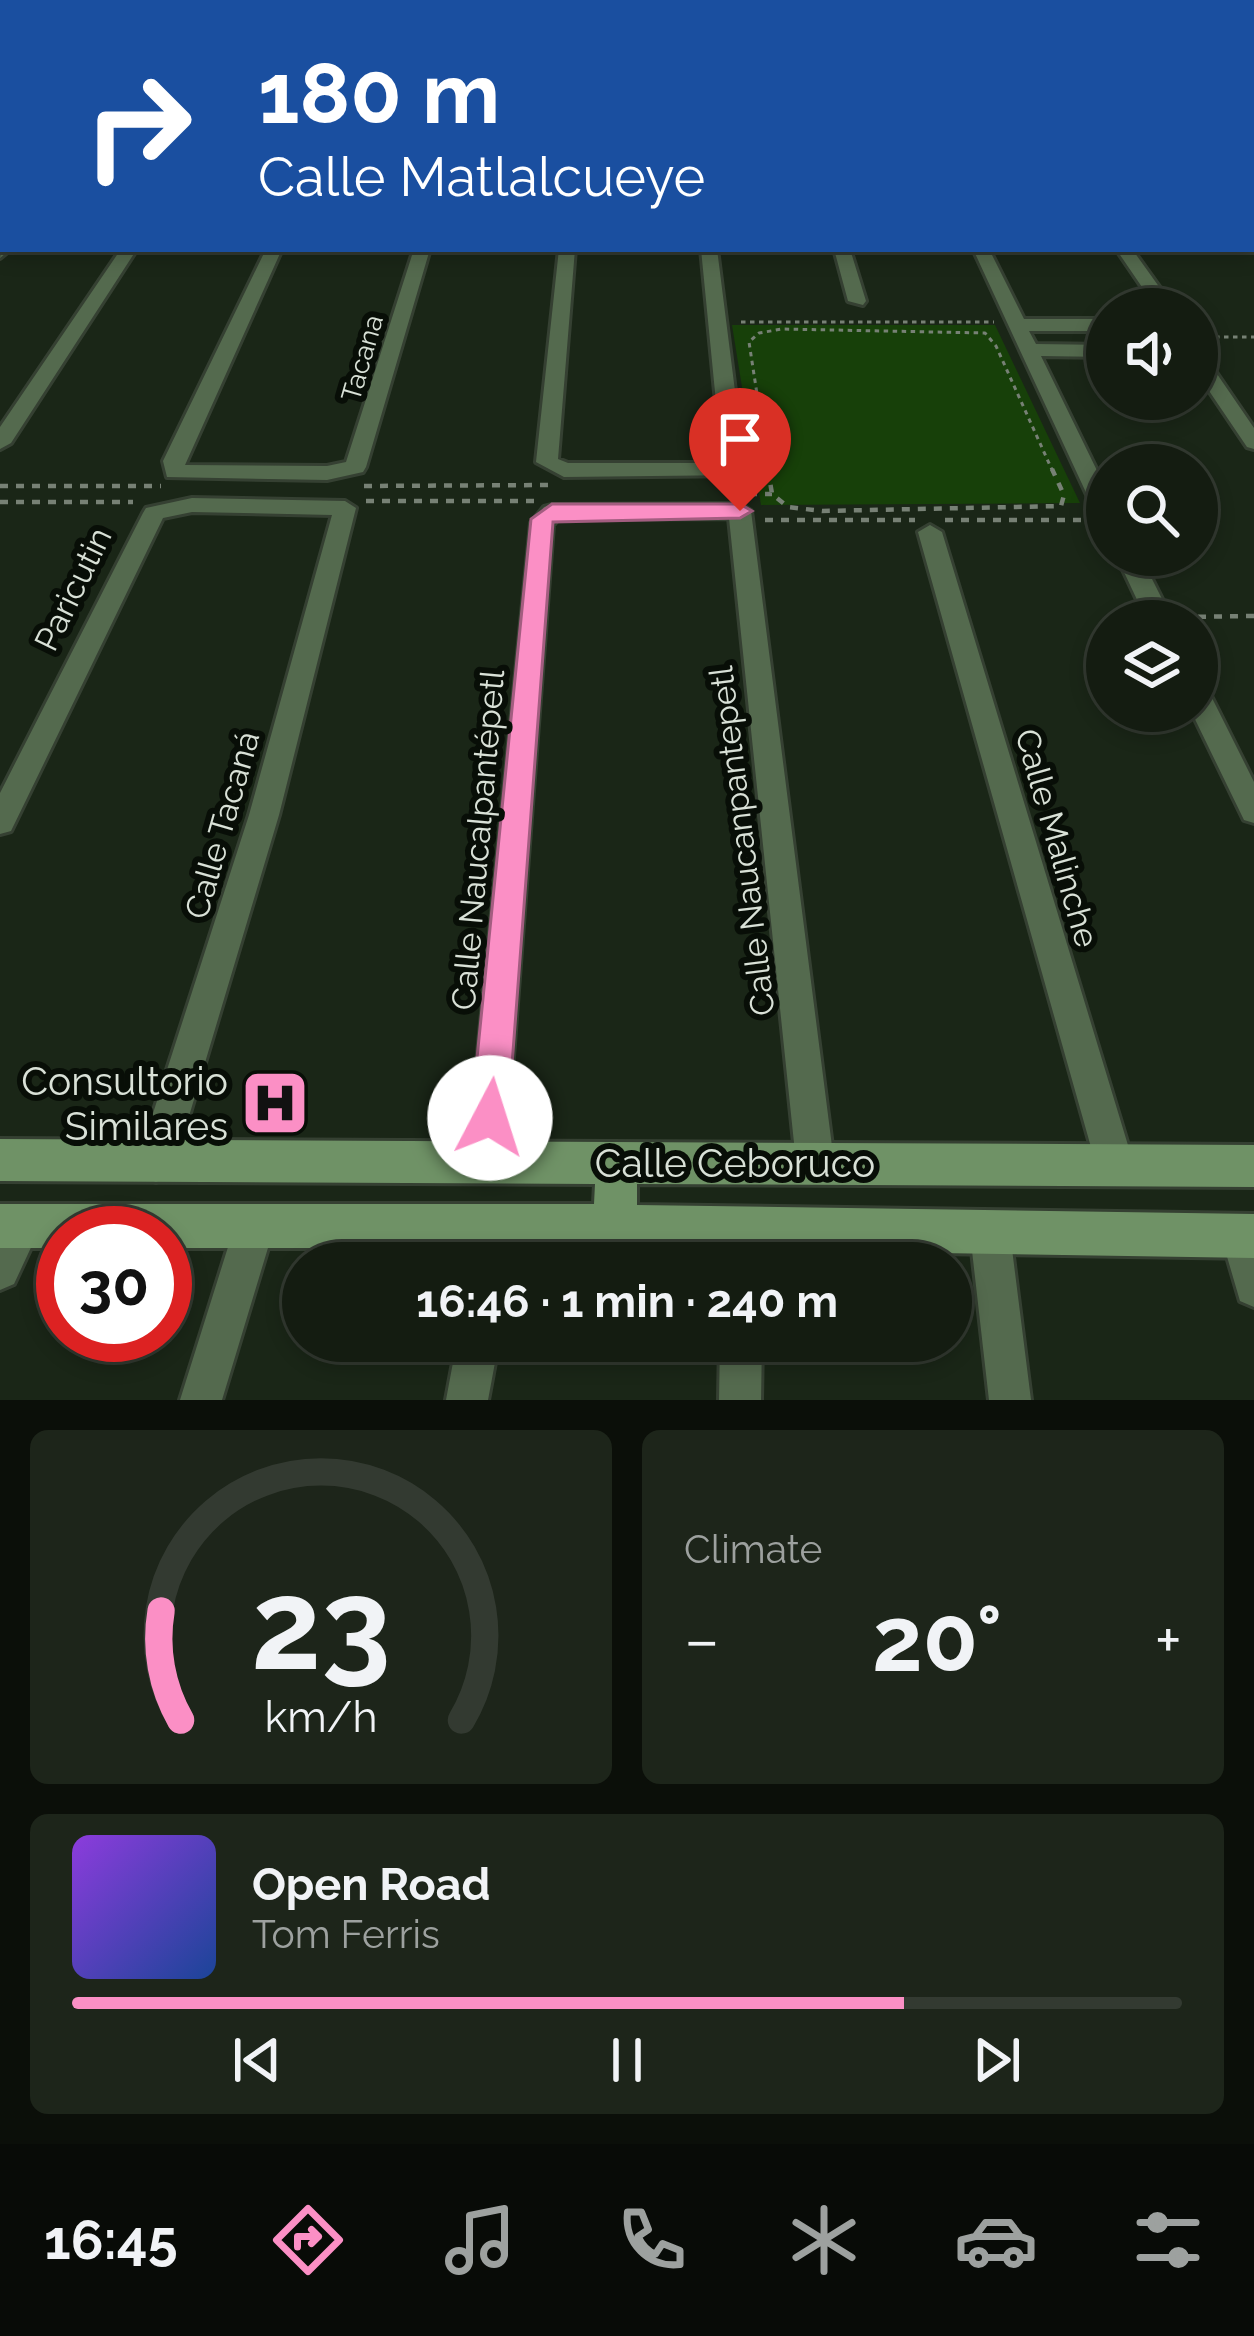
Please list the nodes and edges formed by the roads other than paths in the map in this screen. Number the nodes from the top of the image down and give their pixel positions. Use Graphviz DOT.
graph roads {
  1 [pos="128,252"];
  2 [pos="273,252"];
  3 [pos="421,252"];
  4 [pos="567,252"];
  5 [pos="709,252"];
  6 [pos="843,252"];
  7 [pos="982,252"];
  8 [pos="1126,252"];
  9 [pos="1151,288"];
  10 [pos="857,301"];
  11 [pos="1014,323"];
  12 [pos="1086,325"];
  13 [pos="1026,350"];
  14 [pos="1086,351"];
  15 [pos="1218,390"];
  16 [pos="1254,442"];
  17 [pos="0,443"];
  18 [pos="1086,471"];
  19 [pos="350,491"];
  20 [pos="739,502"];
  21 [pos="930,532"];
  22 [pos="1215,732"];
  23 [pos="1254,811"];
  24 [pos="0,823"];
  25 [pos="0,1160"];
  26 [pos="815,1162"];
  27 [pos="156,1163"];
  28 [pos="486,1163"];
  29 [pos="616,1164"];
  30 [pos="1114,1165"];
  31 [pos="1254,1166"];
  32 [pos="10,1226"];
  33 [pos="615,1226"];
  34 [pos="254,1228"];
  35 [pos="990,1233"];
  36 [pos="1247,1236"];
  37 [pos="453,1242"];
  38 [pos="515,1242"];
  39 [pos="717,1242"];
  40 [pos="819,1242"];
  41 [pos="0,1270"];
  42 [pos="1254,1287"];
  43 [pos="474,1362"];
  44 [pos="741,1362"];
  45 [pos="201,1400"];
  46 [pos="467,1400"];
  47 [pos="740,1400"];
  48 [pos="1010,1400"];
  1 -- 17 [label="street"];
  2 -- 19 [label="street"];
  3 -- 19 [label="street, Tacana"];
  4 -- 5 [label="street"];
  6 -- 10 [label="street"];
  7 -- 11 [label="street"];
  8 -- 9 [label="street"];
  11 -- 12 [label="street"];
  11 -- 13 [label="street"];
  13 -- 14 [label="street"];
  13 -- 18 [label="street"];
  15 -- 16 [label="street"];
  19 -- 24 [label="street, Paricutin"];
  19 -- 27 [label="street, Calle Tacaná"];
  20 -- 26 [label="street, Calle Naucanpantepetl"];
  20 -- 28 [label="street, Calle Naucalpantépetl"];
  21 -- 30 [label="street, Calle Malinche"];
  22 -- 23 [label="street"];
  25 -- 27 [label="main road, Calle Ceboruco"];
  26 -- 29 [label="main road, Calle Ceboruco"];
  26 -- 30 [label="main road, Calle Ceboruco"];
  27 -- 28 [label="main road, Calle Ceboruco"];
  28 -- 29 [label="main road, Calle Ceboruco"];
  29 -- 33 [label="main road"];
  30 -- 31 [label="main road, Calle Ceboruco"];
  32 -- 34 [label="main road, Calle Ceboruco"];
  32 -- 41 [label="street"];
  33 -- 38 [label="main road, Calle Ceboruco"];
  33 -- 39 [label="main road, Calle Ceboruco"];
  34 -- 37 [label="main road, Calle Ceboruco"];
  34 -- 45 [label="street"];
  35 -- 36 [label="main road, Calle Ceboruco"];
  35 -- 40 [label="main road, Calle Ceboruco"];
  35 -- 48 [label="street"];
  36 -- 42 [label="street"];
  43 -- 46 [label="street"];
  44 -- 47 [label="street"];
}
